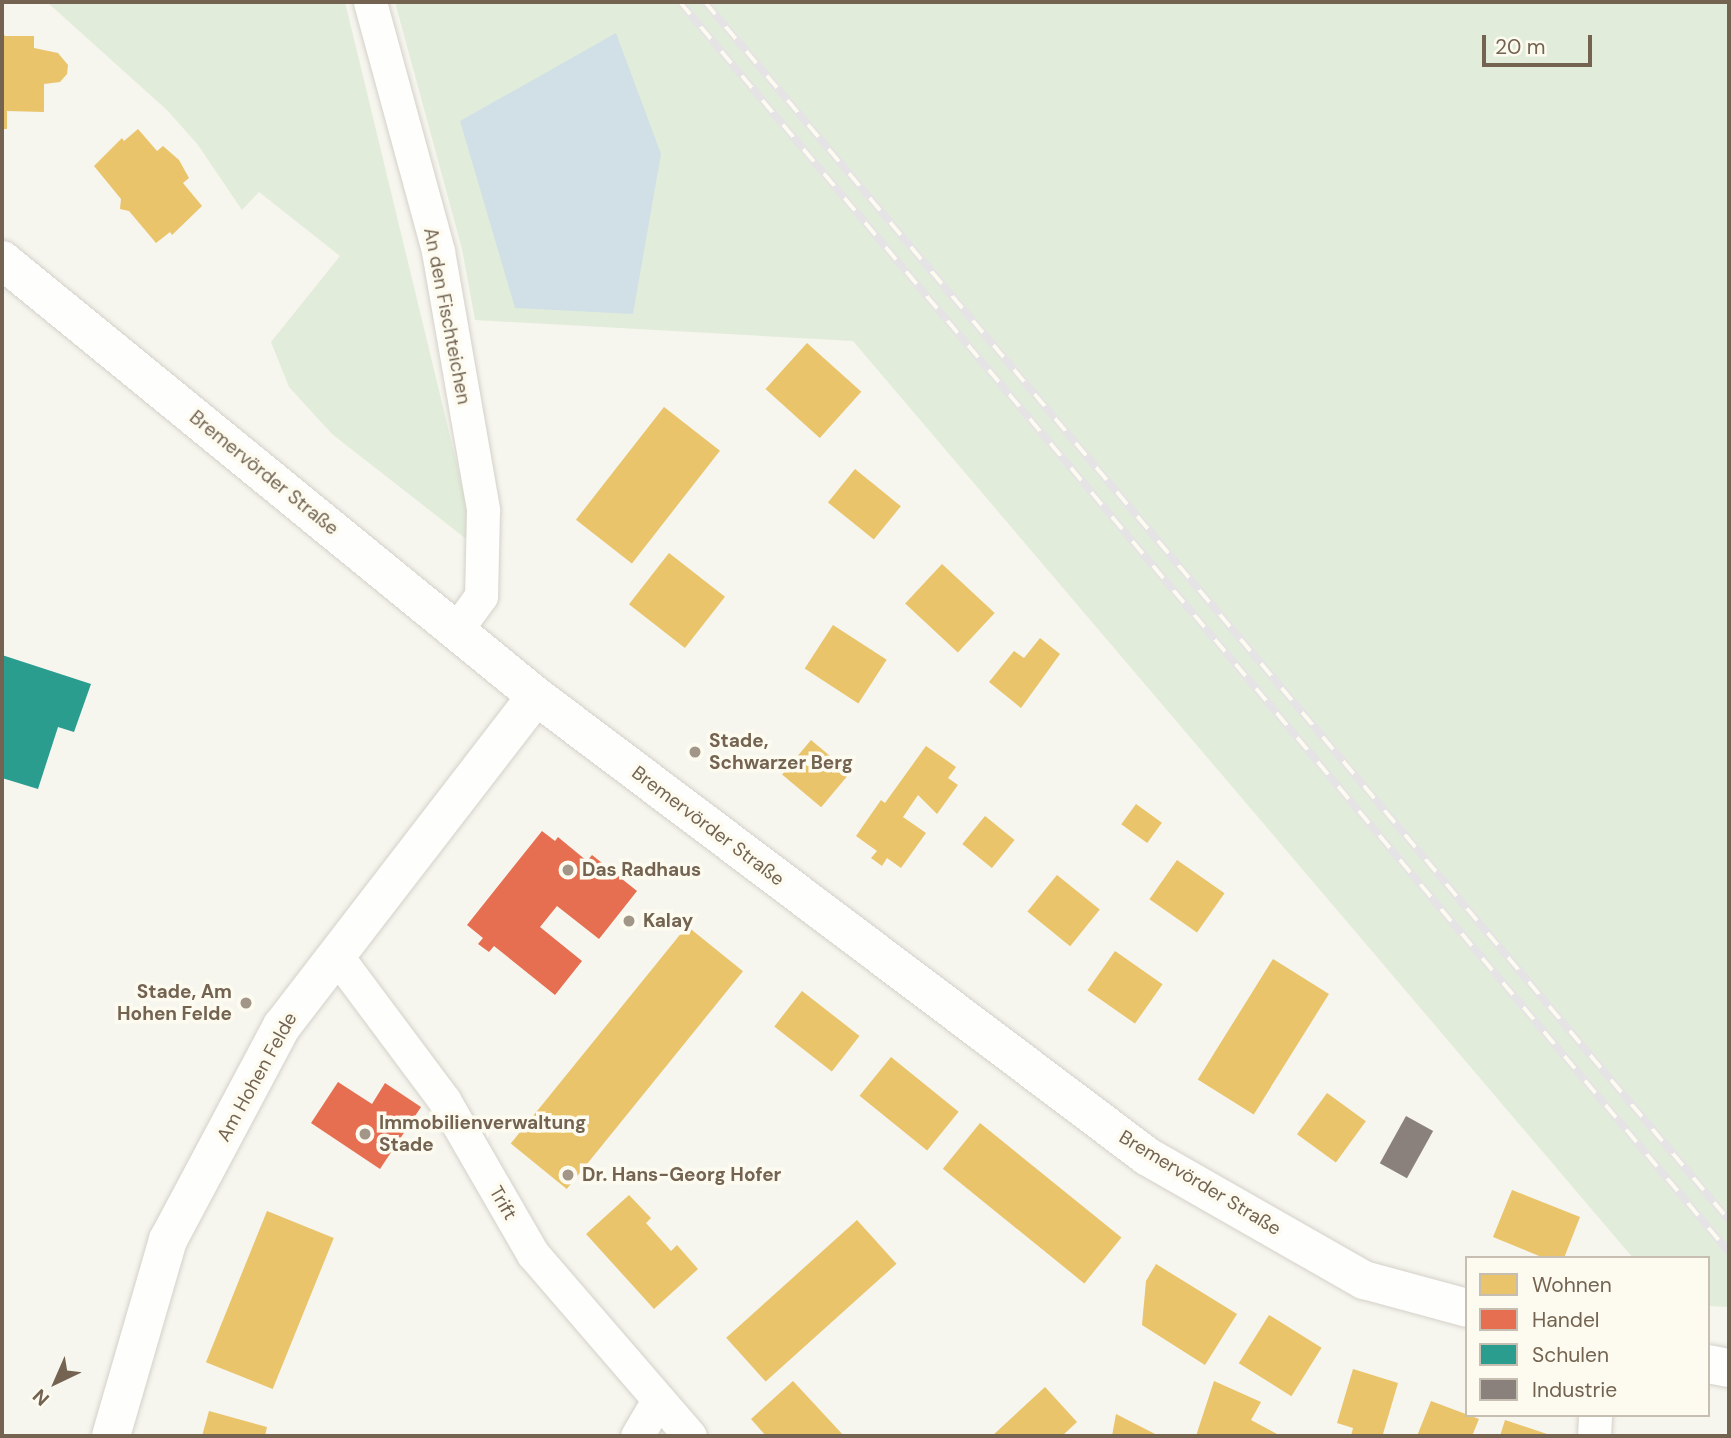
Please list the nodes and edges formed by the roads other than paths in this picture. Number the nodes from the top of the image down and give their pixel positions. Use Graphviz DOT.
graph roads {
  1 [pos="370,2"];
  2 [pos="2,260"];
  3 [pos="457,629"];
  4 [pos="536,696"];
  5 [pos="336,954"];
  6 [pos="1465,1306"];
  7 [pos="1710,1364"];
  8 [pos="1729,1368"];
  9 [pos="658,1400"];
  10 [pos="1595,1417"];
  11 [pos="111,1436"];
  12 [pos="637,1436"];
  13 [pos="690,1436"];
  14 [pos="1594,1436"];
  1 -- 3 [label="street, An den Fischteichen"];
  2 -- 3 [label="main road, Bremervörder Straße"];
  3 -- 4 [label="main road, Bremervörder Straße"];
  4 -- 5 [label="main road, Am Hohen Felde"];
  4 -- 6 [label="main road, Bremervörder Straße"];
  5 -- 9 [label="street, Trift"];
  5 -- 11 [label="main road, Am Hohen Felde"];
  7 -- 8 [label="main road"];
  9 -- 12 [label="street"];
  9 -- 13 [label="street, Trift"];
  10 -- 14 [label="street"];
}
